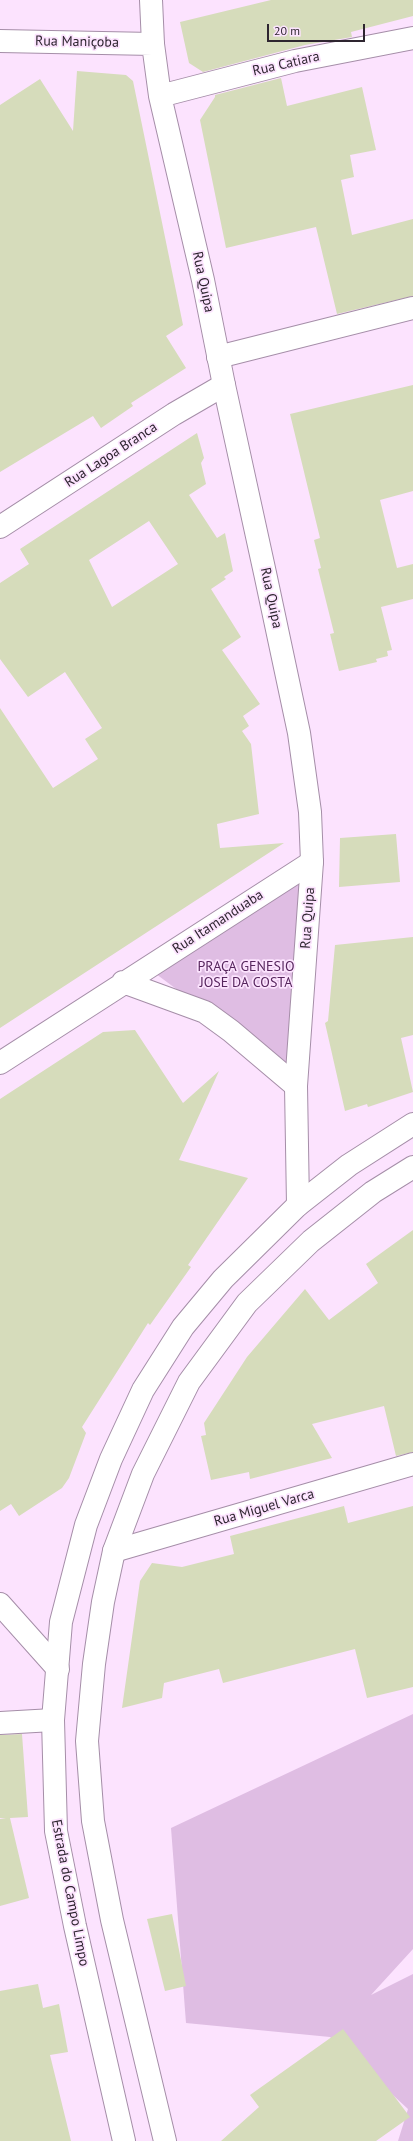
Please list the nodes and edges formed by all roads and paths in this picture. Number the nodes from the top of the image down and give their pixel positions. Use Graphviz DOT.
graph roads {
  1 [pos="151,0"];
  2 [pos="413,38"];
  3 [pos="0,41"];
  4 [pos="154,44"];
  5 [pos="160,96"];
  6 [pos="413,308"];
  7 [pos="218,356"];
  8 [pos="224,386"];
  9 [pos="0,527"];
  10 [pos="312,862"];
  11 [pos="123,982"];
  12 [pos="0,1063"];
  13 [pos="296,1086"];
  14 [pos="413,1124"];
  15 [pos="413,1167"];
  16 [pos="298,1205"];
  17 [pos="413,1464"];
  18 [pos="114,1551"];
  19 [pos="0,1604"];
  20 [pos="58,1669"];
  21 [pos="53,1720"];
  22 [pos="0,1723"];
  23 [pos="124,2141"];
  24 [pos="165,2141"];
  1 -- 4 [label="street, Rua Quipa"];
  2 -- 5 [label="street, Rua Catiara"];
  3 -- 4 [label="street, Rua Maniçoba"];
  4 -- 5 [label="street, Rua Quipa"];
  5 -- 7 [label="street, Rua Quipa"];
  6 -- 7 [label="street"];
  7 -- 8 [label="street, Rua Quipa"];
  8 -- 9 [label="street, Rua Lagoa Branca"];
  8 -- 10 [label="street, Rua Quipa"];
  10 -- 11 [label="street, Rua Itamanduaba"];
  10 -- 13 [label="street, Rua Quipa"];
  11 -- 12 [label="street, Rua Itamanduaba"];
  11 -- 13 [label="street"];
  13 -- 16 [label="street, Rua Quipa"];
  14 -- 16 [label="street, Estrada do Campo Limpo"];
  15 -- 18 [label="street"];
  16 -- 20 [label="street, Estrada do Campo Limpo"];
  17 -- 18 [label="street, Rua Miguel Varca"];
  18 -- 24 [label="street"];
  19 -- 20 [label="street"];
  20 -- 21 [label="street, Estrada do Campo Limpo"];
  21 -- 22 [label="street"];
  21 -- 23 [label="street, Estrada do Campo Limpo"];
}
